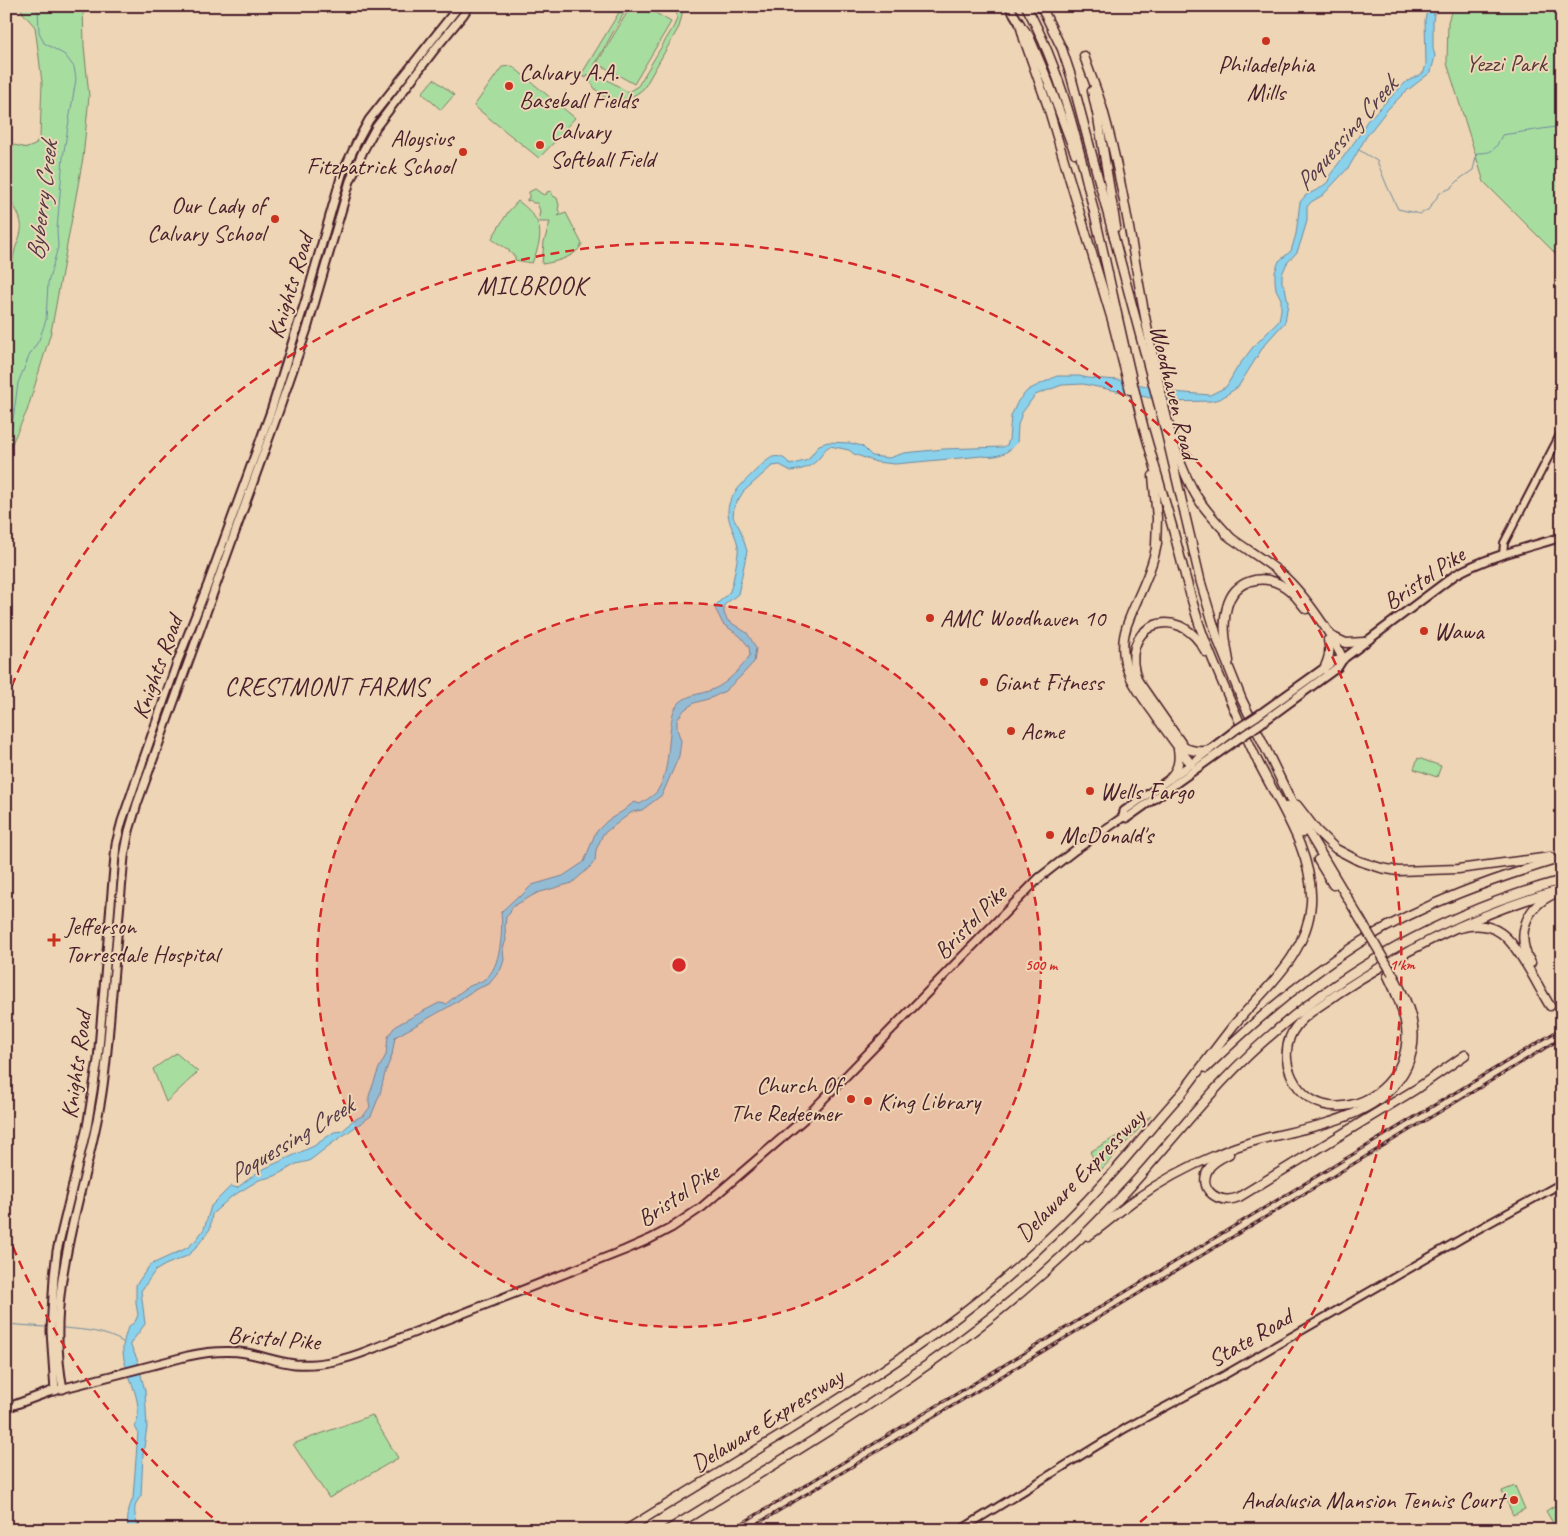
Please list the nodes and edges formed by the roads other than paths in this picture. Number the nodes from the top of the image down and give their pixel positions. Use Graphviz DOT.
graph roads {
  1 [pos="459,6"];
  2 [pos="469,6"];
  3 [pos="1009,6"];
  4 [pos="1026,6"];
  5 [pos="1041,6"];
  6 [pos="1020,24"];
  7 [pos="1090,194"];
  8 [pos="1126,281"];
  9 [pos="1130,380"];
  10 [pos="1156,385"];
  11 [pos="1134,397"];
  12 [pos="1160,401"];
  13 [pos="1164,425"];
  14 [pos="1145,430"];
  15 [pos="1562,431"];
  16 [pos="1562,537"];
  17 [pos="1231,538"];
  18 [pos="1156,546"];
  19 [pos="1503,555"];
  20 [pos="1329,638"];
  21 [pos="1364,642"];
  22 [pos="1343,659"];
  23 [pos="1324,669"];
  24 [pos="1233,680"];
  25 [pos="1224,684"];
  26 [pos="1180,747"];
  27 [pos="1209,750"];
  28 [pos="1255,756"];
  29 [pos="1194,765"];
  30 [pos="1170,778"];
  31 [pos="1282,782"];
  32 [pos="1123,816"];
  33 [pos="1562,856"];
  34 [pos="1562,880"];
  35 [pos="1562,890"];
  36 [pos="1358,921"];
  37 [pos="1437,936"];
  38 [pos="1390,974"];
  39 [pos="1465,1055"];
  40 [pos="1179,1097"];
  41 [pos="1250,1142"];
  42 [pos="1562,1183"];
  43 [pos="1077,1243"];
  44 [pos="59,1390"];
  45 [pos="6,1408"];
  46 [pos="626,1530"];
  47 [pos="668,1530"];
  48 [pos="960,1530"];
  1 -- 44 [label="main road, Knights Road"];
  2 -- 44 [label="main road, Knights Road"];
  3 -- 6 [label="main road"];
  4 -- 7 [label="highway, Woodhaven Road"];
  5 -- 8 [label="highway, Woodhaven Road"];
  6 -- 7 [label="highway"];
  6 -- 9 [label="highway"];
  7 -- 9 [label="highway, Woodhaven Road"];
  8 -- 10 [label="highway, Woodhaven Road"];
  8 -- 10 [label="highway"];
  9 -- 11 [label="highway, Woodhaven Road"];
  10 -- 12 [label="highway, Woodhaven Road"];
  11 -- 14 [label="highway, Woodhaven Road"];
  11 -- 18 [label="highway"];
  12 -- 13 [label="highway, Woodhaven Road"];
  12 -- 17 [label="highway"];
  13 -- 17 [label="highway"];
  13 -- 24 [label="highway, Woodhaven Road"];
  14 -- 18 [label="highway"];
  14 -- 25 [label="highway, Woodhaven Road"];
  15 -- 19 [label="main road"];
  16 -- 19 [label="main road, Bristol Pike"];
  17 -- 20 [label="highway"];
  18 -- 26 [label="highway"];
  19 -- 21 [label="main road, Bristol Pike"];
  20 -- 21 [label="highway"];
  20 -- 22 [label="highway"];
  20 -- 23 [label="highway"];
  20 -- 24 [label="highway"];
  21 -- 22 [label="main road, Bristol Pike"];
  22 -- 23 [label="main road, Bristol Pike"];
  22 -- 29 [label="main road, Bristol Pike, bridge"];
  23 -- 27 [label="main road, Bristol Pike, bridge"];
  24 -- 31 [label="highway, Woodhaven Road"];
  25 -- 26 [label="highway"];
  25 -- 28 [label="highway, Woodhaven Road"];
  26 -- 27 [label="highway"];
  26 -- 29 [label="highway"];
  26 -- 30 [label="highway"];
  27 -- 29 [label="main road, Bristol Pike"];
  28 -- 36 [label="highway"];
  28 -- 40 [label="highway"];
  29 -- 30 [label="main road, Bristol Pike"];
  29 -- 32 [label="main road, Bristol Pike"];
  30 -- 32 [label="main road, Bristol Pike"];
  31 -- 33 [label="highway"];
  31 -- 36 [label="highway"];
  32 -- 44 [label="main road, Bristol Pike"];
  33 -- 40 [label="highway, Delaware Expressway"];
  34 -- 43 [label="highway, Delaware Expressway"];
  35 -- 37 [label="highway"];
  35 -- 37 [label="highway"];
  36 -- 38 [label="highway"];
  37 -- 38 [label="highway"];
  38 -- 41 [label="highway"];
  39 -- 41 [label="highway"];
  40 -- 46 [label="highway, Delaware Expressway"];
  41 -- 43 [label="highway"];
  42 -- 48 [label="main road, State Road"];
  43 -- 47 [label="highway, Delaware Expressway"];
  44 -- 45 [label="main road, Bristol Pike"];
}
